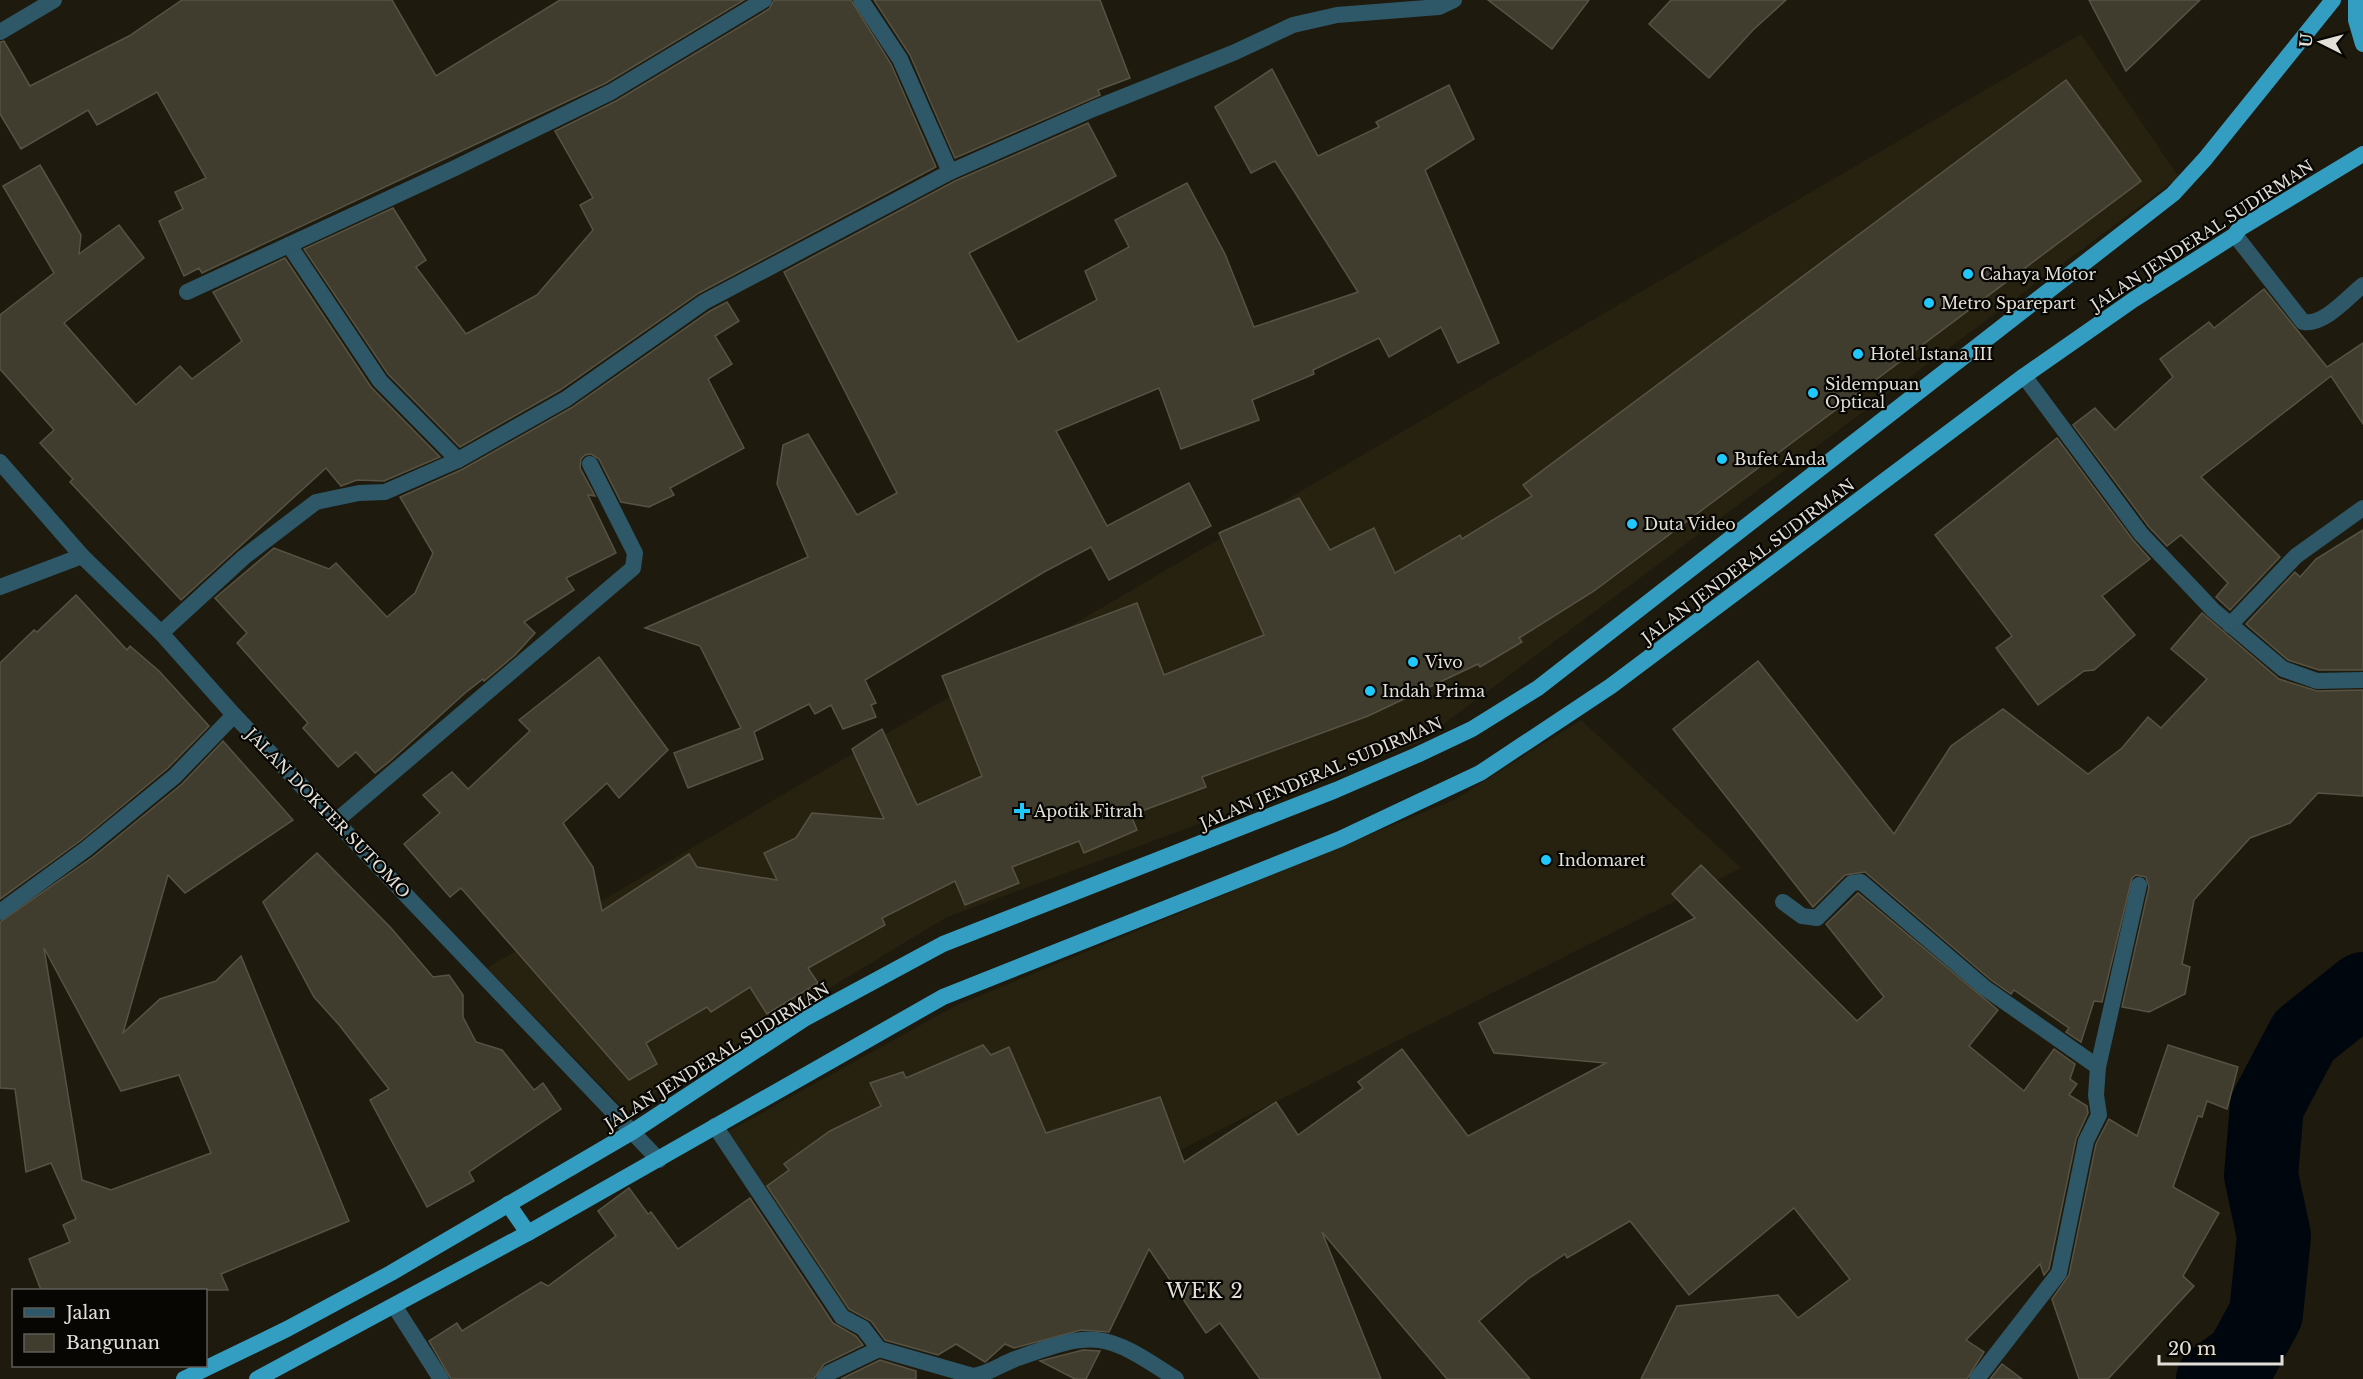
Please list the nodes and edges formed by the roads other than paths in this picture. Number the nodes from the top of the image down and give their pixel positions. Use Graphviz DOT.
graph roads {
  1 [pos="54,0"];
  2 [pos="764,0"];
  3 [pos="861,0"];
  4 [pos="1455,0"];
  5 [pos="2333,0"];
  6 [pos="2356,0"];
  7 [pos="0,32"];
  8 [pos="2363,44"];
  9 [pos="2363,154"];
  10 [pos="950,172"];
  11 [pos="2235,235"];
  12 [pos="289,245"];
  13 [pos="2363,285"];
  14 [pos="187,292"];
  15 [pos="2024,376"];
  16 [pos="458,460"];
  17 [pos="0,462"];
  18 [pos="590,464"];
  19 [pos="2363,508"];
  20 [pos="82,556"];
  21 [pos="0,587"];
  22 [pos="2230,624"];
  23 [pos="161,633"];
  24 [pos="2363,680"];
  25 [pos="234,715"];
  26 [pos="336,821"];
  27 [pos="2139,885"];
  28 [pos="1783,902"];
  29 [pos="0,912"];
  30 [pos="2098,1067"];
  31 [pos="715,1126"];
  32 [pos="632,1132"];
  33 [pos="659,1160"];
  34 [pos="508,1204"];
  35 [pos="528,1233"];
  36 [pos="395,1307"];
  37 [pos="879,1349"];
  38 [pos="184,1379"];
  39 [pos="257,1379"];
  40 [pos="441,1379"];
  41 [pos="824,1379"];
  42 [pos="1176,1379"];
  43 [pos="1977,1379"];
  1 -- 7 [label="street"];
  2 -- 12 [label="street"];
  3 -- 10 [label="street"];
  4 -- 10 [label="street"];
  5 -- 32 [label="highway, JALAN JENDERAL SUDIRMAN"];
  6 -- 8 [label="highway"];
  9 -- 11 [label="highway, JALAN JENDERAL SUDIRMAN"];
  10 -- 16 [label="street"];
  11 -- 13 [label="street"];
  11 -- 15 [label="highway, JALAN JENDERAL SUDIRMAN"];
  12 -- 14 [label="street"];
  12 -- 16 [label="street"];
  15 -- 22 [label="street"];
  15 -- 31 [label="highway, JALAN JENDERAL SUDIRMAN"];
  16 -- 23 [label="street"];
  17 -- 20 [label="street, JALAN DOKTER SUTOMO"];
  18 -- 26 [label="street"];
  19 -- 22 [label="street"];
  20 -- 21 [label="street"];
  20 -- 23 [label="street, JALAN DOKTER SUTOMO"];
  22 -- 24 [label="street"];
  23 -- 25 [label="street, JALAN DOKTER SUTOMO"];
  25 -- 26 [label="street, JALAN DOKTER SUTOMO"];
  25 -- 29 [label="street"];
  26 -- 32 [label="street, JALAN DOKTER SUTOMO"];
  27 -- 30 [label="street"];
  28 -- 30 [label="street"];
  30 -- 43 [label="street"];
  31 -- 33 [label="highway, JALAN JENDERAL SUDIRMAN"];
  31 -- 37 [label="street"];
  32 -- 33 [label="street, JALAN DOKTER SUTOMO"];
  32 -- 34 [label="highway, JALAN JENDERAL SUDIRMAN"];
  33 -- 35 [label="highway, JALAN JENDERAL SUDIRMAN"];
  34 -- 35 [label="highway"];
  34 -- 38 [label="highway, JALAN JENDERAL SUDIRMAN"];
  35 -- 36 [label="highway, JALAN JENDERAL SUDIRMAN"];
  36 -- 39 [label="highway, JALAN JENDERAL SUDIRMAN"];
  36 -- 40 [label="street"];
  37 -- 41 [label="street"];
  37 -- 42 [label="street"];
}
